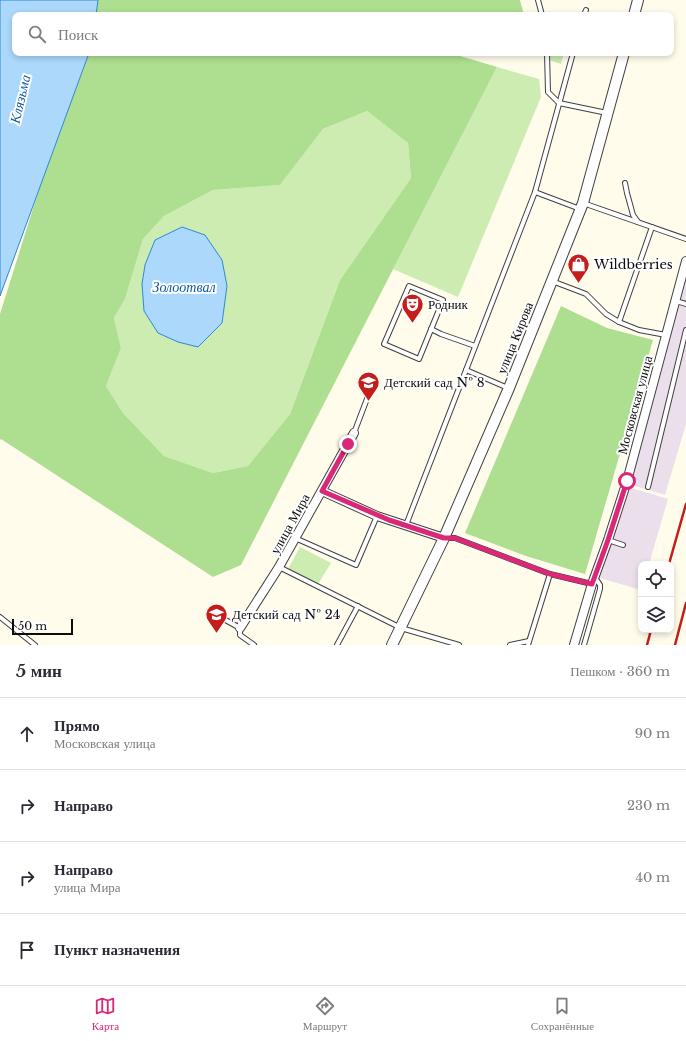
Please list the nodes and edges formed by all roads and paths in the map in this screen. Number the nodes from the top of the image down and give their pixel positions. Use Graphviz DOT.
graph roads {
  1 [pos="538,0"];
  2 [pos="638,0"];
  3 [pos="541,12"];
  4 [pos="635,12"];
  5 [pos="547,56"];
  6 [pos="572,56"];
  7 [pos="623,56"];
  8 [pos="559,103"];
  9 [pos="608,114"];
  10 [pos="625,183"];
  11 [pos="534,192"];
  12 [pos="582,206"];
  13 [pos="638,223"];
  14 [pos="652,227"];
  15 [pos="686,239"];
  16 [pos="686,261"];
  17 [pos="552,281"];
  18 [pos="676,301"];
  19 [pos="686,304"];
  20 [pos="619,322"];
  21 [pos="431,329"];
  22 [pos="686,330"];
  23 [pos="666,335"];
  24 [pos="475,346"];
  25 [pos="466,370"];
  26 [pos="373,383"];
  27 [pos="509,388"];
  28 [pos="354,433"];
  29 [pos="648,487"];
  30 [pos="322,491"];
  31 [pos="377,516"];
  32 [pos="406,526"];
  33 [pos="295,538"];
  34 [pos="444,538"];
  35 [pos="608,540"];
  36 [pos="623,545"];
  37 [pos="279,567"];
  38 [pos="550,574"];
  39 [pos="593,580"];
  40 [pos="358,606"];
  41 [pos="209,610"];
  42 [pos="583,613"];
  43 [pos="592,616"];
  44 [pos="0,617"];
  45 [pos="240,628"];
  46 [pos="401,628"];
  47 [pos="576,636"];
  48 [pos="528,643"];
  49 [pos="584,643"];
  50 [pos="36,645"];
  51 [pos="254,645"];
  52 [pos="337,645"];
  53 [pos="392,645"];
  54 [pos="459,645"];
  55 [pos="510,645"];
  56 [pos="574,645"];
  1 -- 3 [label="lane"];
  2 -- 4 [label="street"];
  5 -- 8 [label="lane"];
  6 -- 8 [label="lane"];
  7 -- 9 [label="street, улица Кирова"];
  8 -- 9 [label="lane"];
  8 -- 11 [label="lane"];
  9 -- 12 [label="street, улица Кирова"];
  10 -- 13 [label="lane"];
  11 -- 12 [label="lane"];
  11 -- 24 [label="lane"];
  12 -- 13 [label="lane"];
  12 -- 17 [label="street, улица Кирова"];
  13 -- 14 [label="lane"];
  14 -- 15 [label="lane"];
  14 -- 20 [label="lane"];
  16 -- 18 [label="street, Московская улица"];
  17 -- 20 [label="lane"];
  17 -- 27 [label="street, улица Кирова"];
  18 -- 19 [label="lane"];
  18 -- 23 [label="street, Московская улица"];
  20 -- 23 [label="lane"];
  21 -- 21 [label="lane"];
  21 -- 24 [label="lane"];
  22 -- 29 [label="lane"];
  23 -- 35 [label="street, Московская улица"];
  24 -- 25 [label="lane"];
  25 -- 27 [label="lane"];
  25 -- 32 [label="lane"];
  26 -- 28 [label="lane, улица Мира"];
  27 -- 34 [label="street, улица Кирова"];
  28 -- 30 [label="street, улица Мира"];
  30 -- 31 [label="street"];
  30 -- 33 [label="street, улица Мира"];
  31 -- 32 [label="street"];
  31 -- 33 [label="lane"];
  32 -- 34 [label="street"];
  33 -- 37 [label="street, улица Мира"];
  34 -- 38 [label="lane"];
  34 -- 46 [label="street, улица Кирова"];
  35 -- 36 [label="lane"];
  35 -- 39 [label="street, Московская улица"];
  37 -- 40 [label="lane"];
  37 -- 45 [label="street, улица Мира"];
  38 -- 39 [label="lane"];
  38 -- 48 [label="lane"];
  39 -- 42 [label="street, Московская улица"];
  39 -- 43 [label="lane"];
  40 -- 46 [label="lane"];
  40 -- 52 [label="lane"];
  41 -- 45 [label="lane"];
  42 -- 43 [label="lane"];
  42 -- 47 [label="street, Московская улица"];
  43 -- 49 [label="lane"];
  44 -- 50 [label="lane"];
  45 -- 51 [label="lane"];
  46 -- 53 [label="street, улица Кирова"];
  46 -- 54 [label="lane"];
  47 -- 49 [label="lane"];
  47 -- 56 [label="street, Московская улица"];
  48 -- 55 [label="lane"];
}
